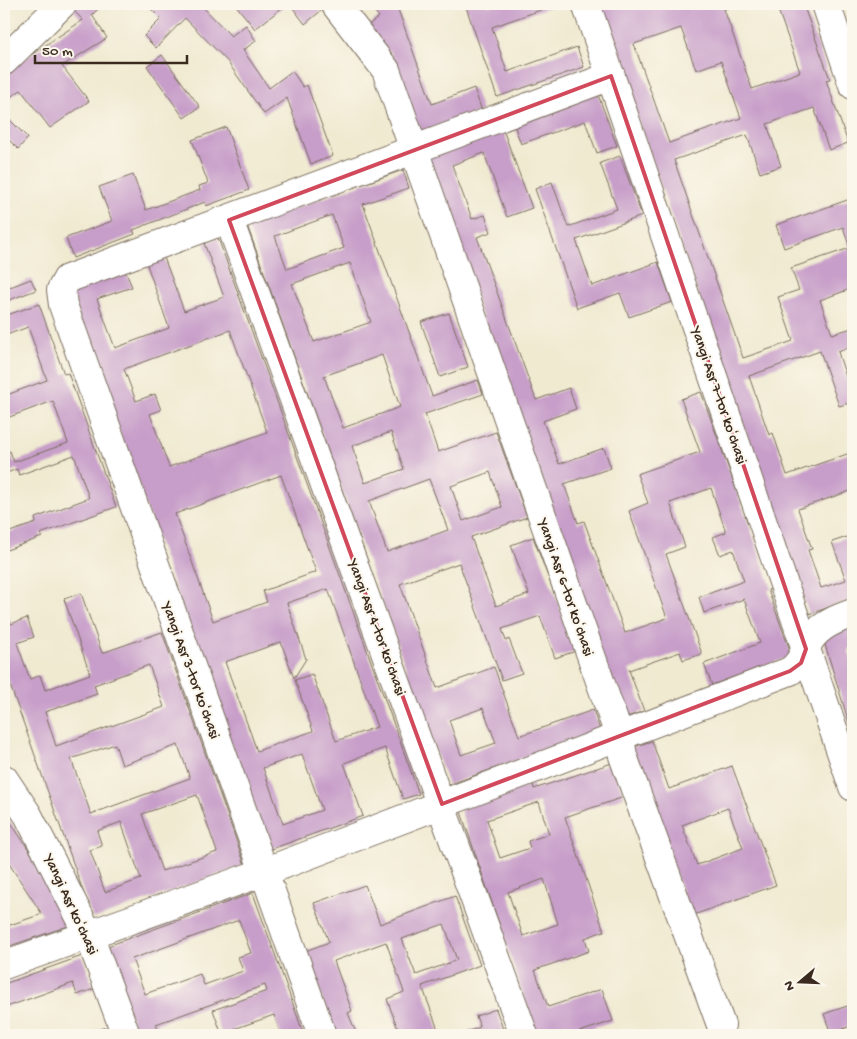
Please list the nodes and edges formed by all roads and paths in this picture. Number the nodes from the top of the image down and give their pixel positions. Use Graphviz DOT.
graph roads {
  1 [pos="62,4"];
  2 [pos="335,4"];
  3 [pos="586,4"];
  4 [pos="826,4"];
  5 [pos="4,61"];
  6 [pos="611,76"];
  7 [pos="853,85"];
  8 [pos="413,148"];
  9 [pos="229,220"];
  10 [pos="853,613"];
  11 [pos="806,649"];
  12 [pos="620,738"];
  13 [pos="4,779"];
  14 [pos="853,787"];
  15 [pos="442,804"];
  16 [pos="264,872"];
  17 [pos="89,935"];
  18 [pos="4,965"];
  19 [pos="721,1025"];
  20 [pos="126,1035"];
  21 [pos="322,1035"];
  22 [pos="524,1035"];
  1 -- 5 [label="street"];
  2 -- 8 [label="street, Yangi Asr 6-tor koʻchasi"];
  3 -- 6 [label="street, Yangi Asr 7-tor koʻchasi"];
  4 -- 7 [label="street"];
  6 -- 8 [label="street"];
  6 -- 11 [label="street, Yangi Asr 7-tor koʻchasi"];
  8 -- 9 [label="street"];
  8 -- 12 [label="street, Yangi Asr 6-tor koʻchasi"];
  9 -- 15 [label="street, Yangi Asr 4-tor koʻchasi"];
  9 -- 16 [label="street, Yangi Asr 3-tor koʻchasi"];
  10 -- 11 [label="street"];
  11 -- 12 [label="street"];
  11 -- 14 [label="street, Yangi Asr 7-tor koʻchasi"];
  12 -- 15 [label="street"];
  12 -- 19 [label="street, Yangi Asr 6-tor koʻchasi"];
  13 -- 17 [label="street, Yangi Asr koʻchasi"];
  15 -- 16 [label="street"];
  15 -- 22 [label="street, Yangi Asr 4-tor koʻchasi"];
  16 -- 17 [label="street"];
  16 -- 21 [label="street, Yangi Asr 3-tor koʻchasi"];
  17 -- 18 [label="street"];
  17 -- 20 [label="street, Yangi Asr koʻchasi"];
}
